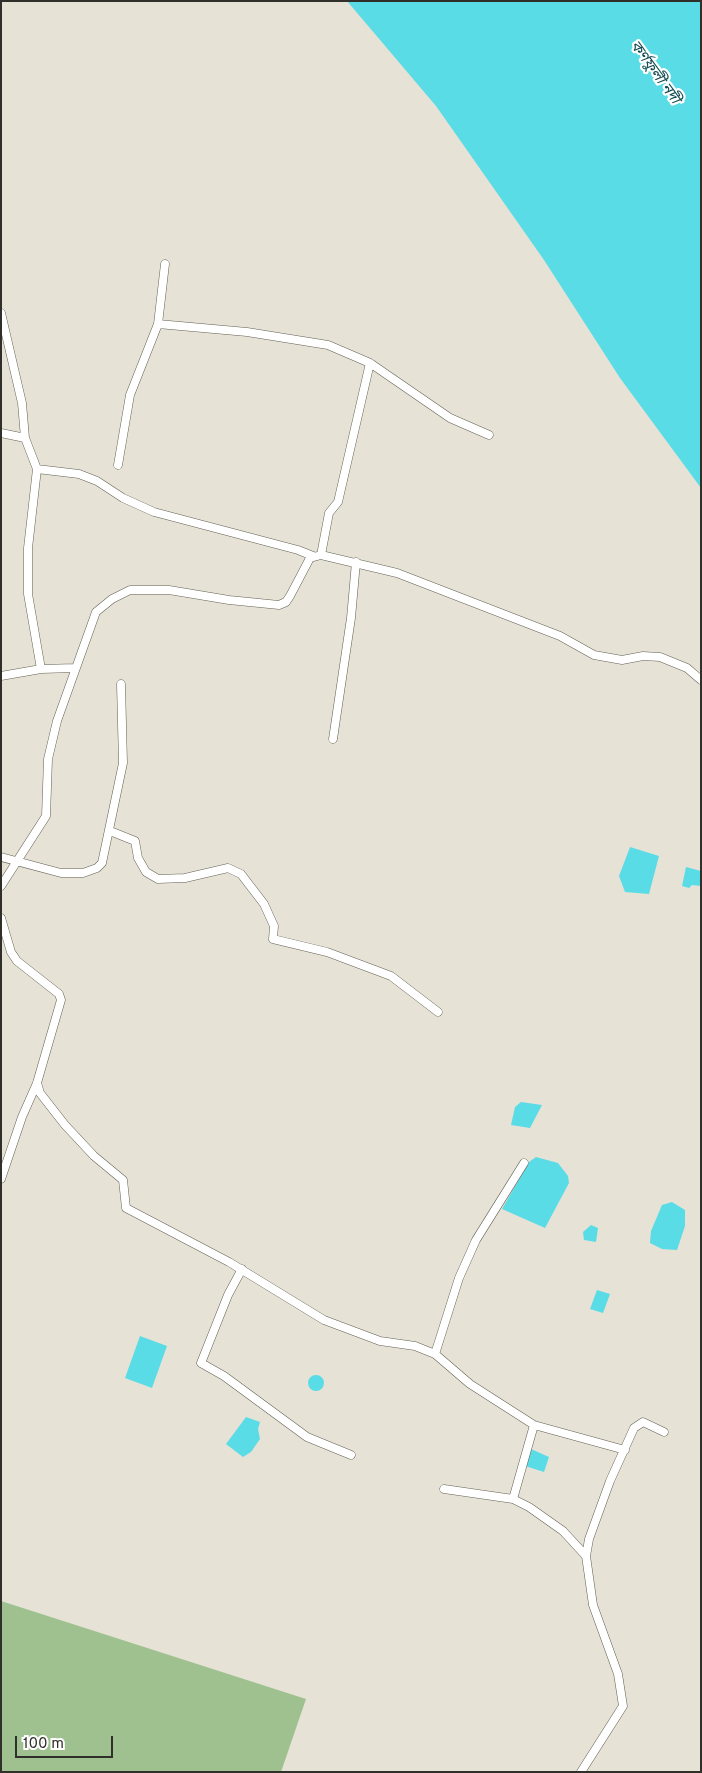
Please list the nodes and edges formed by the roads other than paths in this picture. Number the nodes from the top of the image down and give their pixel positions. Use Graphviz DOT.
graph roads {
  1 [pos="166,264"];
  2 [pos="1,313"];
  3 [pos="158,324"];
  4 [pos="370,363"];
  5 [pos="1,433"];
  6 [pos="489,435"];
  7 [pos="25,438"];
  8 [pos="118,465"];
  9 [pos="37,469"];
  10 [pos="317,555"];
  11 [pos="356,562"];
  12 [pos="75,668"];
  13 [pos="41,669"];
  14 [pos="1,676"];
  15 [pos="701,680"];
  16 [pos="121,684"];
  17 [pos="333,740"];
  18 [pos="110,831"];
  19 [pos="1,857"];
  20 [pos="18,861"];
  21 [pos="1,886"];
  22 [pos="1,918"];
  23 [pos="438,1012"];
  24 [pos="37,1083"];
  25 [pos="524,1163"];
  26 [pos="1,1179"];
  27 [pos="242,1269"];
  28 [pos="435,1354"];
  29 [pos="534,1425"];
  30 [pos="664,1432"];
  31 [pos="624,1450"];
  32 [pos="351,1456"];
  33 [pos="444,1489"];
  34 [pos="513,1499"];
  35 [pos="586,1556"];
  36 [pos="581,1772"];
  1 -- 3 [label="street"];
  2 -- 7 [label="street"];
  3 -- 4 [label="street"];
  3 -- 8 [label="street"];
  4 -- 6 [label="street"];
  4 -- 10 [label="street"];
  5 -- 7 [label="street"];
  7 -- 9 [label="street"];
  9 -- 10 [label="street"];
  9 -- 13 [label="street"];
  10 -- 11 [label="street"];
  10 -- 12 [label="street"];
  11 -- 15 [label="street"];
  11 -- 17 [label="street"];
  12 -- 13 [label="street"];
  12 -- 20 [label="street"];
  13 -- 14 [label="street"];
  16 -- 18 [label="street"];
  18 -- 20 [label="street"];
  18 -- 23 [label="street"];
  19 -- 20 [label="street"];
  20 -- 21 [label="street"];
  22 -- 24 [label="street"];
  24 -- 26 [label="street"];
  24 -- 27 [label="street"];
  25 -- 28 [label="street"];
  27 -- 28 [label="street"];
  27 -- 32 [label="street"];
  28 -- 29 [label="street"];
  29 -- 31 [label="street"];
  29 -- 34 [label="street"];
  30 -- 31 [label="street"];
  31 -- 35 [label="street"];
  33 -- 34 [label="street"];
  34 -- 35 [label="street"];
  35 -- 36 [label="street"];
}
